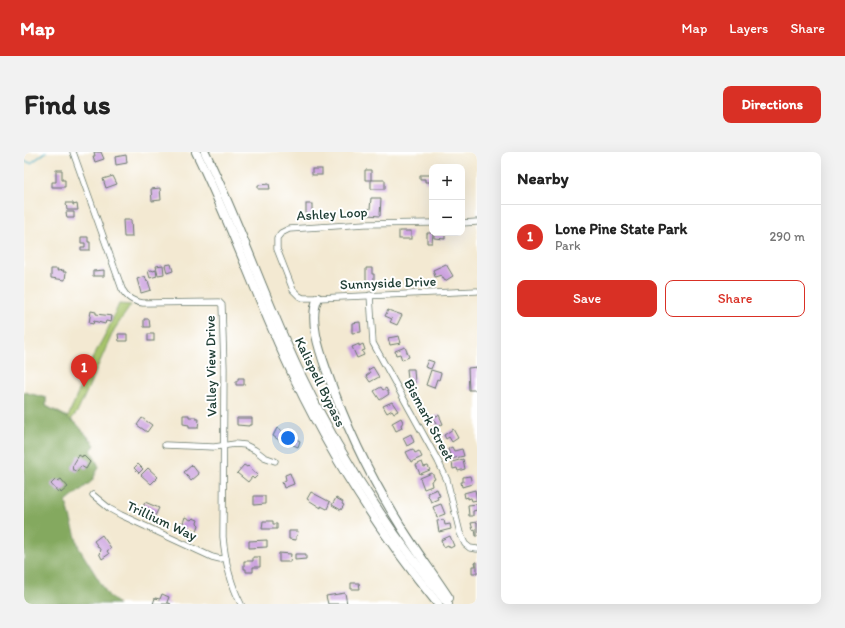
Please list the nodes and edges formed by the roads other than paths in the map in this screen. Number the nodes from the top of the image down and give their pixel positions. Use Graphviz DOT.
graph roads {
  1 [pos="73,152"];
  2 [pos="192,152"];
  3 [pos="196,152"];
  4 [pos="205,152"];
  5 [pos="211,152"];
  6 [pos="213,189"];
  7 [pos="232,214"];
  8 [pos="465,222"];
  9 [pos="477,222"];
  10 [pos="429,223"];
  11 [pos="477,291"];
  12 [pos="370,295"];
  13 [pos="299,296"];
  14 [pos="318,298"];
  15 [pos="165,445"];
  16 [pos="224,446"];
  17 [pos="275,461"];
  18 [pos="93,495"];
  19 [pos="477,549"];
  20 [pos="226,558"];
  21 [pos="241,604"];
  22 [pos="438,604"];
  23 [pos="448,604"];
  24 [pos="453,604"];
  1 -- 16 [label="street, Valley View Drive"];
  2 -- 6 [label="highway"];
  3 -- 6 [label="highway, Kalispell Bypass"];
  4 -- 7 [label="highway, Kalispell Bypass"];
  5 -- 7 [label="highway"];
  6 -- 22 [label="highway, Kalispell Bypass"];
  7 -- 23 [label="highway, Kalispell Bypass"];
  8 -- 9 [label="street"];
  10 -- 13 [label="street, Ashley Loop"];
  11 -- 12 [label="street, Sunnyside Drive"];
  12 -- 14 [label="street, Sunnyside Drive"];
  12 -- 19 [label="street, Bismark Street"];
  13 -- 14 [label="street, Sunnyside Drive"];
  14 -- 24 [label="highway"];
  15 -- 16 [label="street"];
  16 -- 17 [label="street"];
  16 -- 20 [label="street, Valley View Drive"];
  18 -- 20 [label="street, Trillium Way"];
  20 -- 21 [label="street, Valley View Drive"];
}
